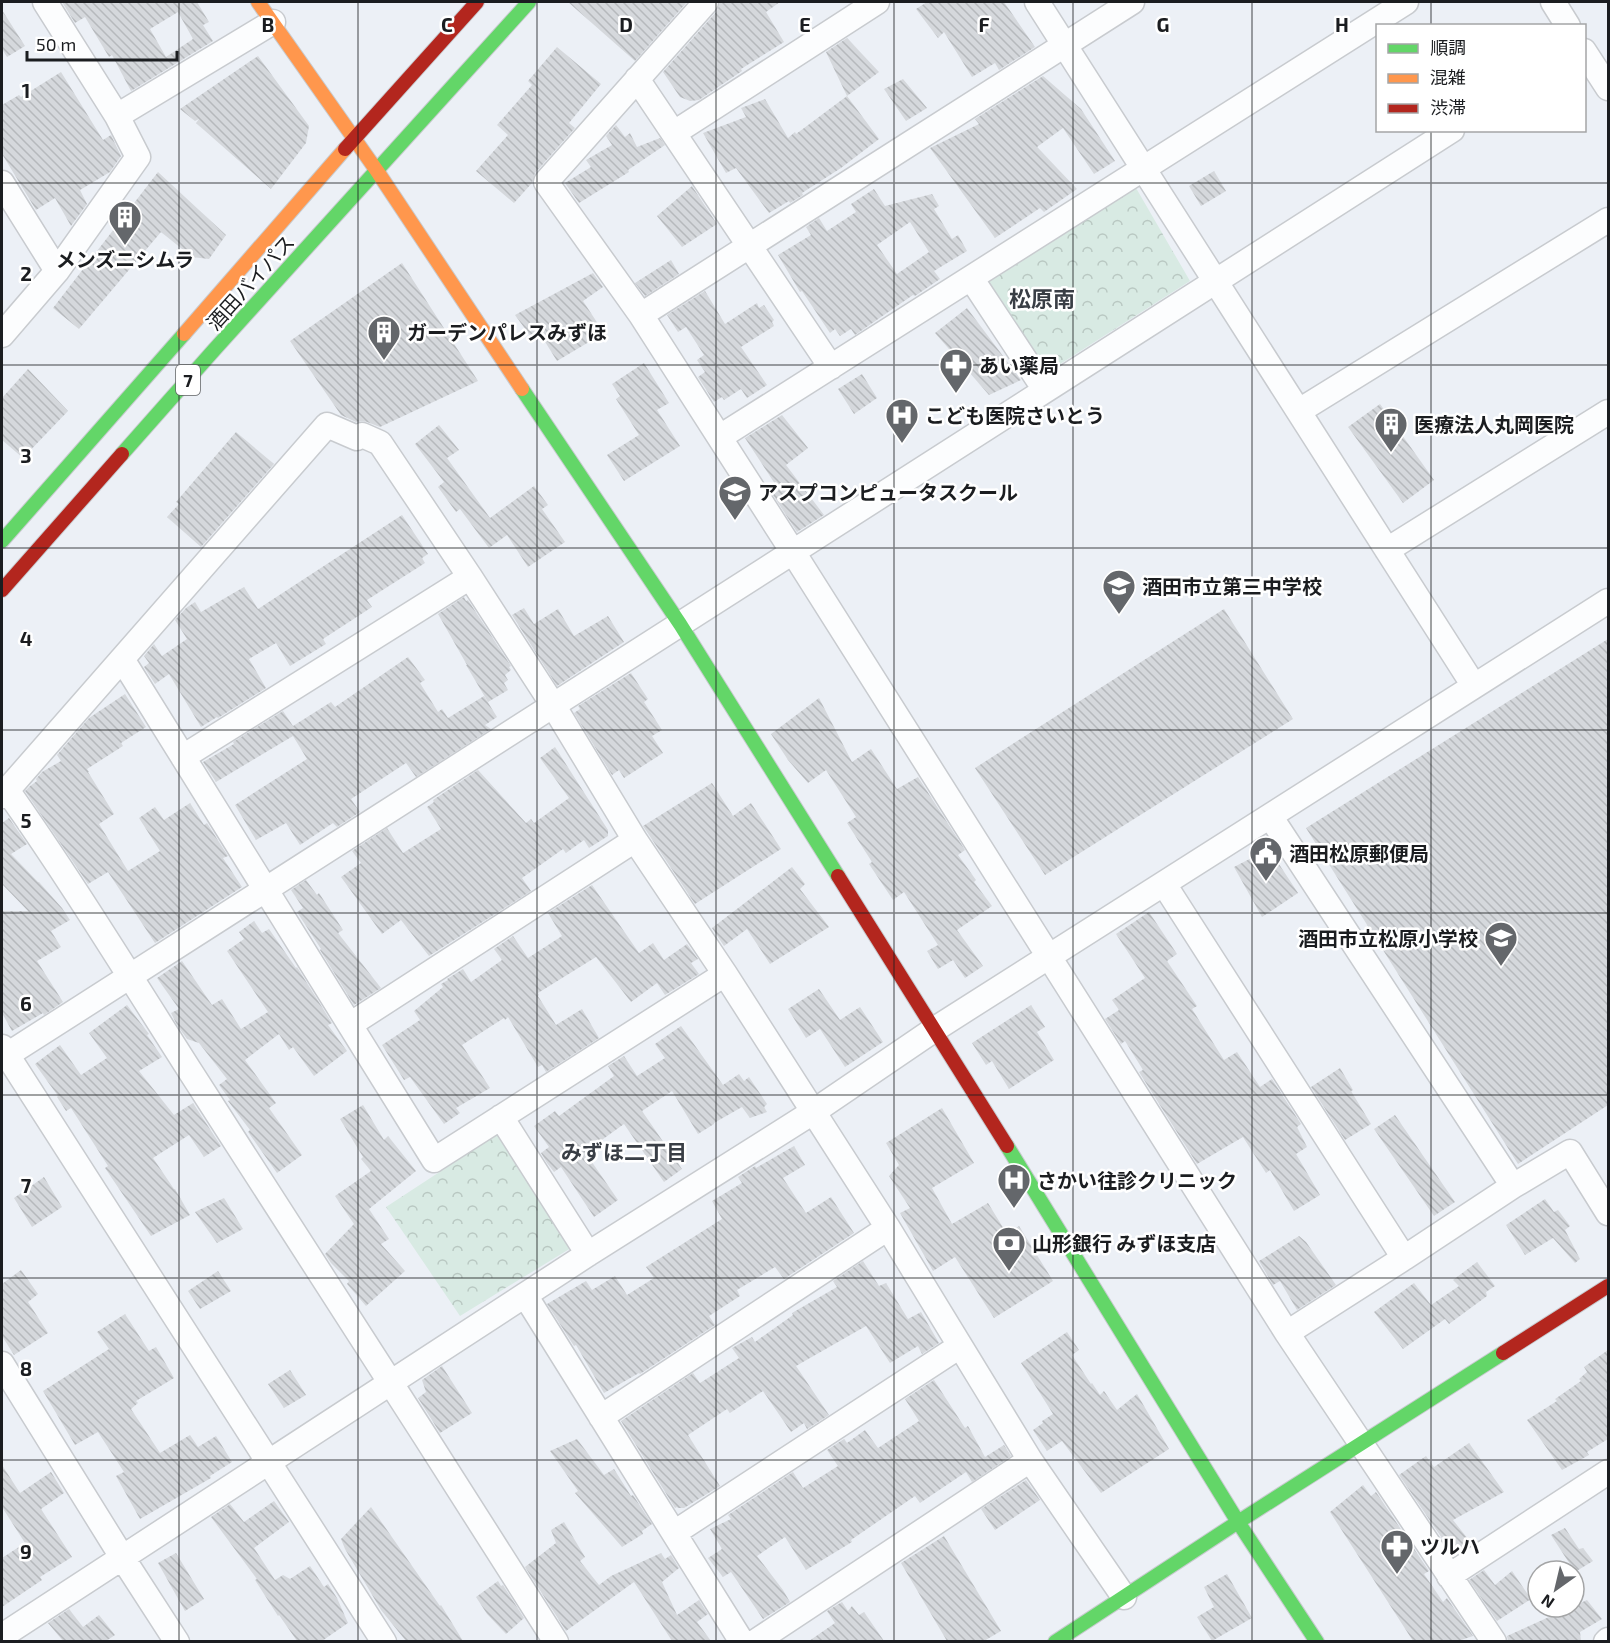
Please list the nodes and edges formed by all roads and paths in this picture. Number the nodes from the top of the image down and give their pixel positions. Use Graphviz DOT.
graph roads {
  1 [pos="45,2"];
  2 [pos="258,2"];
  3 [pos="477,2"];
  4 [pos="529,2"];
  5 [pos="706,2"];
  6 [pos="877,2"];
  7 [pos="1037,2"];
  8 [pos="1132,2"];
  9 [pos="1406,2"];
  10 [pos="1553,2"];
  11 [pos="273,22"];
  12 [pos="1567,24"];
  13 [pos="1065,45"];
  14 [pos="1586,54"];
  15 [pos="637,79"];
  16 [pos="1608,88"];
  17 [pos="117,116"];
  18 [pos="1449,132"];
  19 [pos="674,133"];
  20 [pos="354,139"];
  21 [pos="1144,169"];
  22 [pos="376,171"];
  23 [pos="2,183"];
  24 [pos="1608,220"];
  25 [pos="750,246"];
  26 [pos="57,271"];
  27 [pos="971,279"];
  28 [pos="1216,281"];
  29 [pos="641,315"];
  30 [pos="2,335"];
  31 [pos="831,367"];
  32 [pos="1045,390"];
  33 [pos="1299,411"];
  34 [pos="1608,412"];
  35 [pos="720,437"];
  36 [pos="2,541"];
  37 [pos="1387,550"];
  38 [pos="793,552"];
  39 [pos="470,577"];
  40 [pos="2,590"];
  41 [pos="1608,601"];
  42 [pos="680,624"];
  43 [pos="122,659"];
  44 [pos="1474,687"];
  45 [pos="553,705"];
  46 [pos="183,757"];
  47 [pos="4,793"];
  48 [pos="1270,816"];
  49 [pos="634,840"];
  50 [pos="1164,884"];
  51 [pos="265,890"];
  52 [pos="1048,957"];
  53 [pos="725,975"];
  54 [pos="129,976"];
  55 [pos="351,1024"];
  56 [pos="935,1029"];
  57 [pos="4,1051"];
  58 [pos="813,1112"];
  59 [pos="501,1117"];
  60 [pos="1513,1186"];
  61 [pos="1608,1213"];
  62 [pos="888,1228"];
  63 [pos="588,1254"];
  64 [pos="1404,1258"];
  65 [pos="1608,1286"];
  66 [pos="525,1295"];
  67 [pos="1287,1332"];
  68 [pos="960,1346"];
  69 [pos="2,1364"];
  70 [pos="392,1382"];
  71 [pos="601,1417"];
  72 [pos="1361,1445"];
  73 [pos="1030,1460"];
  74 [pos="269,1462"];
  75 [pos="1608,1472"];
  76 [pos="1238,1522"];
  77 [pos="674,1533"];
  78 [pos="122,1557"];
  79 [pos="1449,1576"];
  80 [pos="1124,1597"];
  81 [pos="2,1636"];
  82 [pos="177,1641"];
  83 [pos="384,1641"];
  84 [pos="556,1641"];
  85 [pos="742,1641"];
  86 [pos="755,1641"];
  87 [pos="1055,1641"];
  88 [pos="1317,1641"];
  89 [pos="1494,1641"];
  1 -- 17 [label="street"];
  2 -- 11 [label="main road"];
  3 -- 20 [label="main road, 酒田バイパス / 7"];
  4 -- 22 [label="main road, 酒田バイパス / 7"];
  5 -- 15 [label="street"];
  6 -- 19 [label="street"];
  7 -- 13 [label="street"];
  8 -- 13 [label="street"];
  9 -- 21 [label="street"];
  10 -- 12 [label="street"];
  11 -- 17 [label="street"];
  11 -- 20 [label="main road"];
  13 -- 21 [label="street"];
  13 -- 25 [label="street"];
  14 -- 16 [label="street"];
  15 -- 19 [label="street"];
  15 -- 29 [label="street"];
  17 -- 26 [label="street"];
  18 -- 28 [label="street"];
  19 -- 25 [label="street"];
  20 -- 22 [label="main road"];
  20 -- 36 [label="main road, 酒田バイパス / 7"];
  21 -- 27 [label="street"];
  21 -- 28 [label="street"];
  22 -- 40 [label="main road, 酒田バイパス / 7"];
  22 -- 42 [label="main road"];
  23 -- 26 [label="street"];
  24 -- 33 [label="street"];
  25 -- 29 [label="street"];
  25 -- 31 [label="street"];
  26 -- 30 [label="street"];
  27 -- 31 [label="street"];
  27 -- 32 [label="street"];
  28 -- 32 [label="street"];
  28 -- 33 [label="street"];
  29 -- 35 [label="street"];
  31 -- 35 [label="street"];
  32 -- 38 [label="street"];
  33 -- 37 [label="street"];
  34 -- 37 [label="street"];
  35 -- 38 [label="street"];
  37 -- 44 [label="street"];
  38 -- 42 [label="street"];
  38 -- 52 [label="street"];
  39 -- 43 [label="street"];
  39 -- 45 [label="street"];
  39 -- 46 [label="street"];
  41 -- 44 [label="street"];
  42 -- 45 [label="street"];
  42 -- 56 [label="main road"];
  43 -- 46 [label="street"];
  43 -- 47 [label="street"];
  44 -- 48 [label="street"];
  45 -- 49 [label="street"];
  45 -- 51 [label="street"];
  46 -- 51 [label="street"];
  47 -- 54 [label="street"];
  48 -- 50 [label="street"];
  48 -- 60 [label="street"];
  49 -- 53 [label="street"];
  49 -- 55 [label="street"];
  50 -- 52 [label="street"];
  50 -- 64 [label="street"];
  51 -- 54 [label="street"];
  51 -- 55 [label="street"];
  52 -- 56 [label="street"];
  52 -- 67 [label="street"];
  53 -- 58 [label="street"];
  53 -- 59 [label="street"];
  54 -- 57 [label="street"];
  54 -- 70 [label="street"];
  55 -- 59 [label="street"];
  56 -- 58 [label="street"];
  56 -- 76 [label="main road"];
  57 -- 74 [label="street"];
  58 -- 62 [label="street"];
  58 -- 63 [label="street"];
  59 -- 63 [label="street"];
  60 -- 61 [label="street"];
  60 -- 64 [label="street"];
  62 -- 68 [label="street"];
  62 -- 71 [label="street"];
  63 -- 66 [label="street"];
  64 -- 67 [label="street"];
  65 -- 72 [label="main road"];
  66 -- 70 [label="street"];
  66 -- 71 [label="street"];
  67 -- 72 [label="street"];
  68 -- 73 [label="street"];
  68 -- 77 [label="street"];
  69 -- 78 [label="street"];
  70 -- 74 [label="street"];
  70 -- 84 [label="street"];
  71 -- 77 [label="street"];
  72 -- 76 [label="main road"];
  72 -- 79 [label="street"];
  73 -- 80 [label="street"];
  73 -- 86 [label="street"];
  74 -- 78 [label="street"];
  74 -- 83 [label="street"];
  75 -- 79 [label="street"];
  76 -- 80 [label="main road"];
  76 -- 88 [label="main road"];
  77 -- 85 [label="street"];
  78 -- 81 [label="street"];
  78 -- 82 [label="street"];
  79 -- 89 [label="street"];
  80 -- 87 [label="main road"];
}
